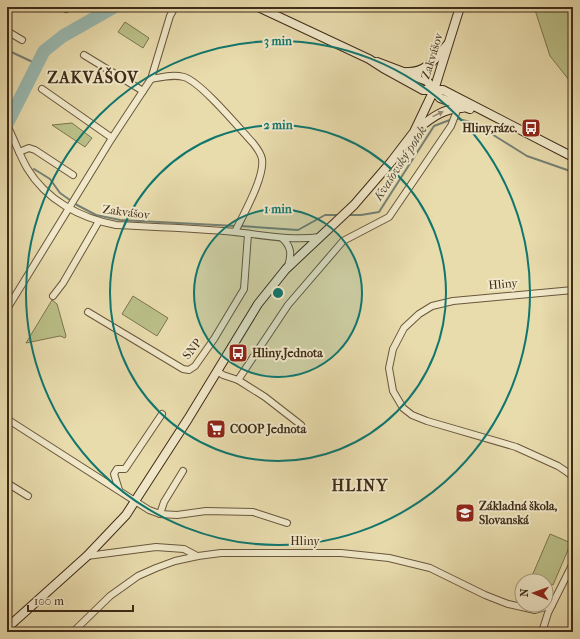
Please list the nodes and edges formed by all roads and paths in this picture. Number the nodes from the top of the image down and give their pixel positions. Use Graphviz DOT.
graph roads {
  1 [pos="175,7"];
  2 [pos="258,7"];
  3 [pos="460,7"];
  4 [pos="7,31"];
  5 [pos="22,40"];
  6 [pos="450,41"];
  7 [pos="84,55"];
  8 [pos="369,59"];
  9 [pos="405,72"];
  10 [pos="151,79"];
  11 [pos="42,89"];
  12 [pos="434,90"];
  13 [pos="143,91"];
  14 [pos="458,108"];
  15 [pos="467,108"];
  16 [pos="484,113"];
  17 [pos="7,125"];
  18 [pos="414,132"];
  19 [pos="112,138"];
  20 [pos="20,152"];
  21 [pos="573,157"];
  22 [pos="73,176"];
  23 [pos="71,204"];
  24 [pos="99,221"];
  25 [pos="236,228"];
  26 [pos="248,234"];
  27 [pos="320,237"];
  28 [pos="282,238"];
  29 [pos="286,269"];
  30 [pos="573,290"];
  31 [pos="53,296"];
  32 [pos="7,309"];
  33 [pos="88,312"];
  34 [pos="216,371"];
  35 [pos="238,380"];
  36 [pos="162,414"];
  37 [pos="7,419"];
  38 [pos="301,425"];
  39 [pos="183,471"];
  40 [pos="573,477"];
  41 [pos="7,483"];
  42 [pos="119,490"];
  43 [pos="28,496"];
  44 [pos="135,502"];
  45 [pos="160,514"];
  46 [pos="287,523"];
  47 [pos="87,556"];
  48 [pos="198,556"];
  49 [pos="573,563"];
  50 [pos="554,601"];
  51 [pos="514,605"];
  52 [pos="548,613"];
  53 [pos="7,628"];
  54 [pos="73,632"];
  55 [pos="542,632"];
  1 -- 10 [label="street"];
  2 -- 8 [label="main road"];
  3 -- 6 [label="main road, Zakvášov"];
  4 -- 5 [label="street"];
  6 -- 9 [label="main road"];
  6 -- 12 [label="main road, Zakvášov"];
  7 -- 13 [label="street"];
  8 -- 9 [label="main road"];
  8 -- 12 [label="main road"];
  9 -- 12 [label="main road"];
  10 -- 13 [label="street"];
  10 -- 25 [label="street"];
  11 -- 19 [label="street"];
  12 -- 15 [label="main road"];
  12 -- 16 [label="main road"];
  12 -- 18 [label="main road, Zakvášov"];
  13 -- 19 [label="street"];
  14 -- 15 [label="main road"];
  18 -- 14 [label="main road, one-way"];
  14 -- 35 [label="street"];
  15 -- 16 [label="main road"];
  16 -- 21 [label="main road"];
  17 -- 20 [label="street, Zakvášov"];
  18 -- 27 [label="main road"];
  19 -- 23 [label="street"];
  20 -- 22 [label="street"];
  20 -- 23 [label="street, Zakvášov"];
  23 -- 24 [label="street, Zakvášov"];
  23 -- 32 [label="street"];
  24 -- 25 [label="street, Zakvášov"];
  24 -- 31 [label="street"];
  25 -- 26 [label="street, Zakvášov"];
  26 -- 28 [label="street, Zakvášov"];
  26 -- 33 [label="street, SNP"];
  27 -- 28 [label="street, Zakvášov"];
  27 -- 29 [label="main road"];
  28 -- 29 [label="street"];
  29 -- 34 [label="main road"];
  30 -- 40 [label="street, Hliny"];
  34 -- 35 [label="street"];
  34 -- 44 [label="main road"];
  35 -- 38 [label="street"];
  36 -- 42 [label="street"];
  37 -- 42 [label="street"];
  39 -- 45 [label="street"];
  41 -- 43 [label="street"];
  42 -- 44 [label="street"];
  44 -- 45 [label="street, Hliny"];
  44 -- 47 [label="main road"];
  45 -- 46 [label="street, Hliny"];
  47 -- 48 [label="street"];
  47 -- 53 [label="main road"];
  48 -- 51 [label="street, Hliny"];
  48 -- 54 [label="street, Hliny"];
  49 -- 50 [label="street"];
  52 -- 55 [label="street"];
}
